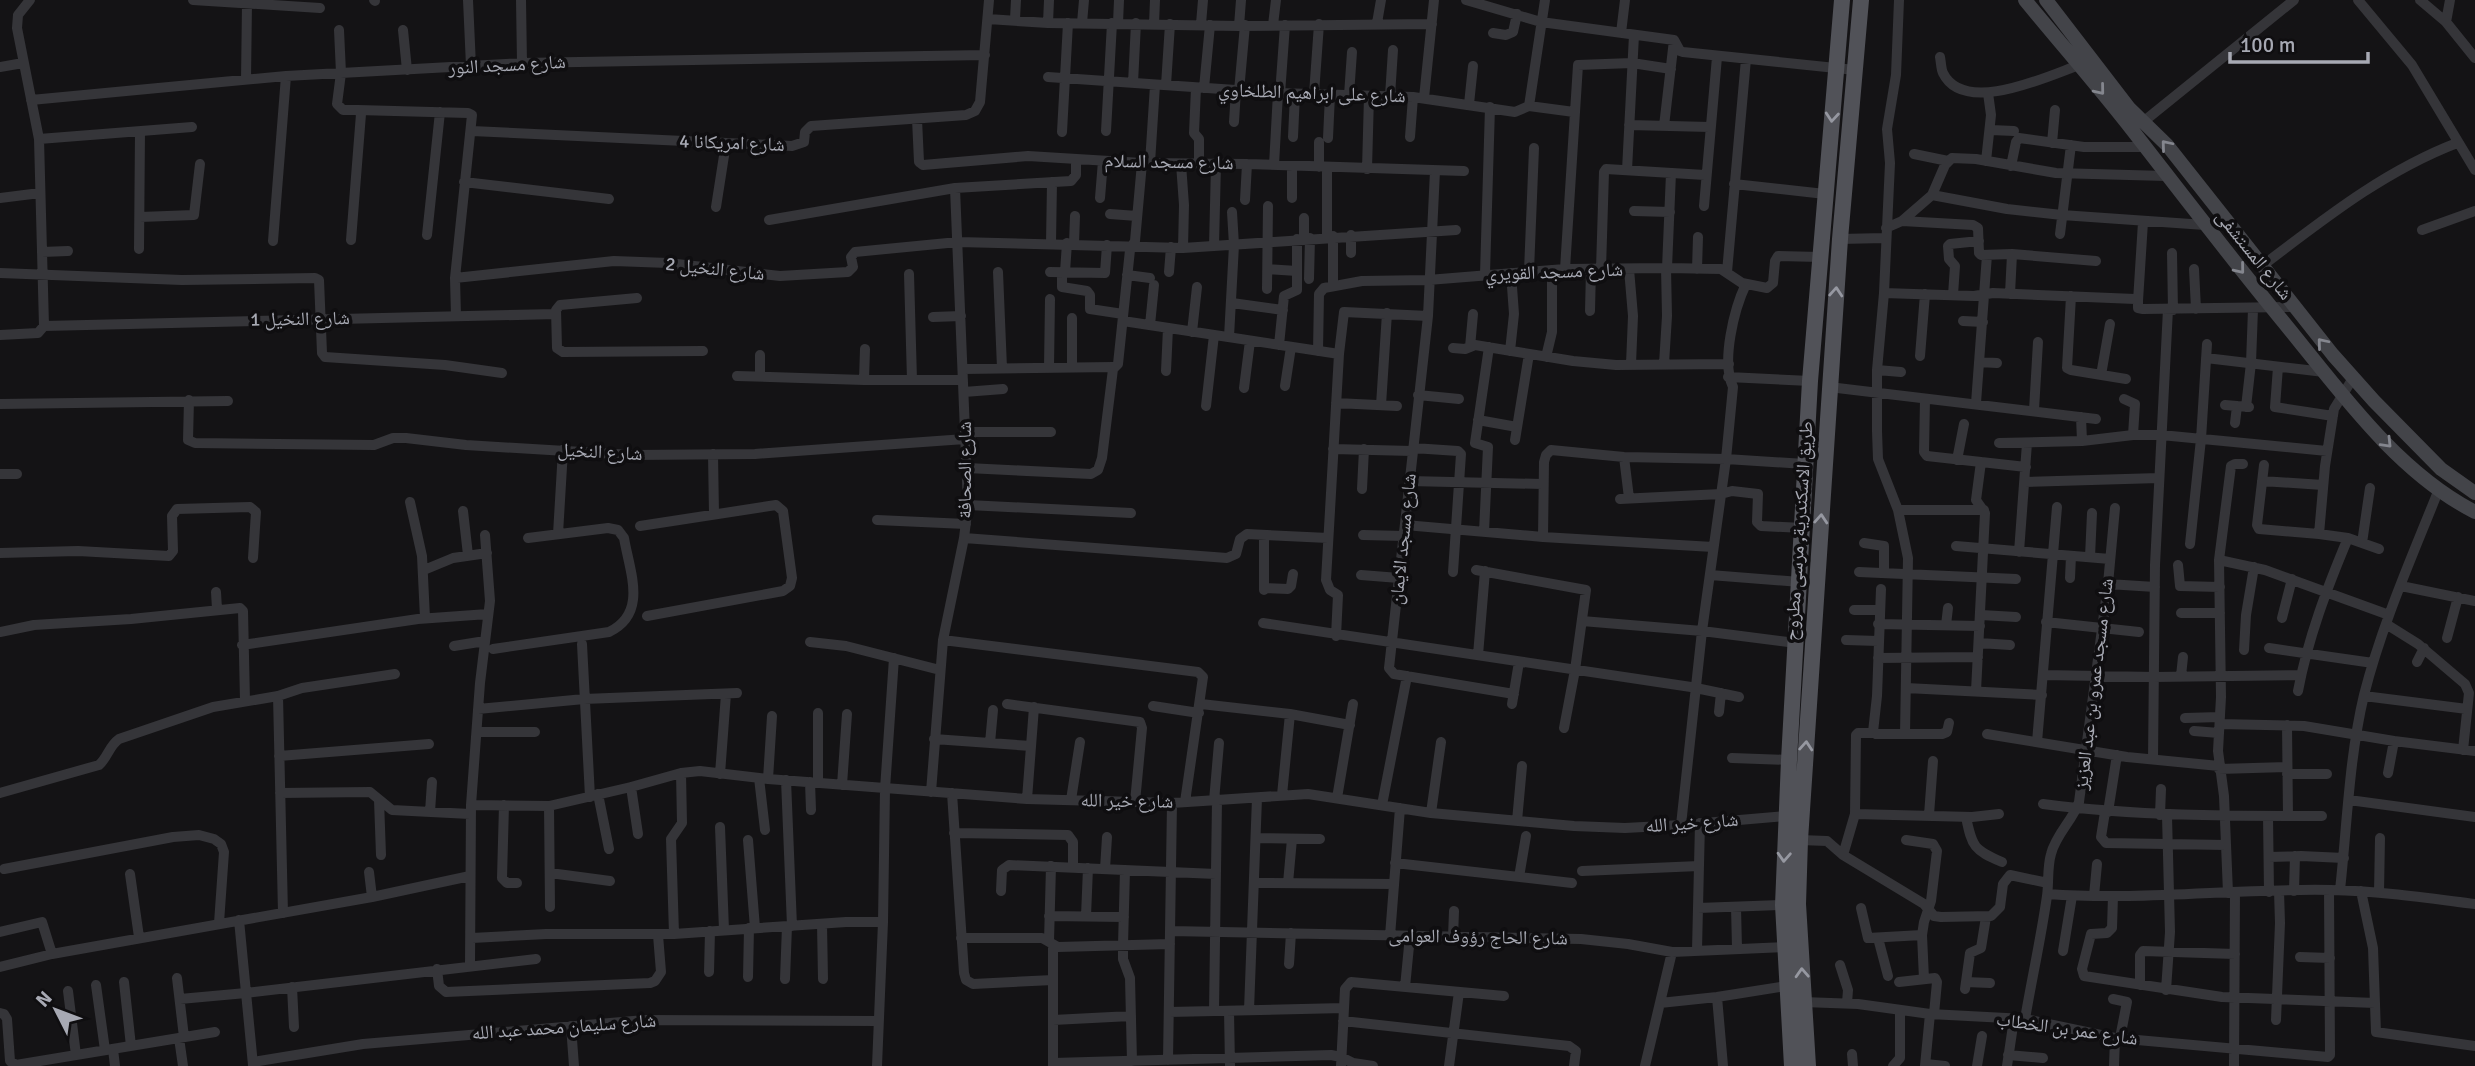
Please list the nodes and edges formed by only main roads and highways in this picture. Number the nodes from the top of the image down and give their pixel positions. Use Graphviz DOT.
graph roads {
  1 [pos="1843,0"];
  2 [pos="1861,0"];
  3 [pos="1840,25"];
  4 [pos="1858,26"];
  5 [pos="1793,1066"];
  6 [pos="1808,1066"];
  1 -- 3 [label="main road, طريق الاسكندرية, مرسى مطروح"];
  2 -- 4 [label="main road, طريق الاسكندرية, مرسى مطروح"];
  3 -- 4 [label="main road"];
  3 -- 5 [label="main road, طريق الاسكندرية, مرسى مطروح, one-way"];
  6 -- 4 [label="main road, طريق الاسكندرية, مرسى مطروح, one-way"];
}
